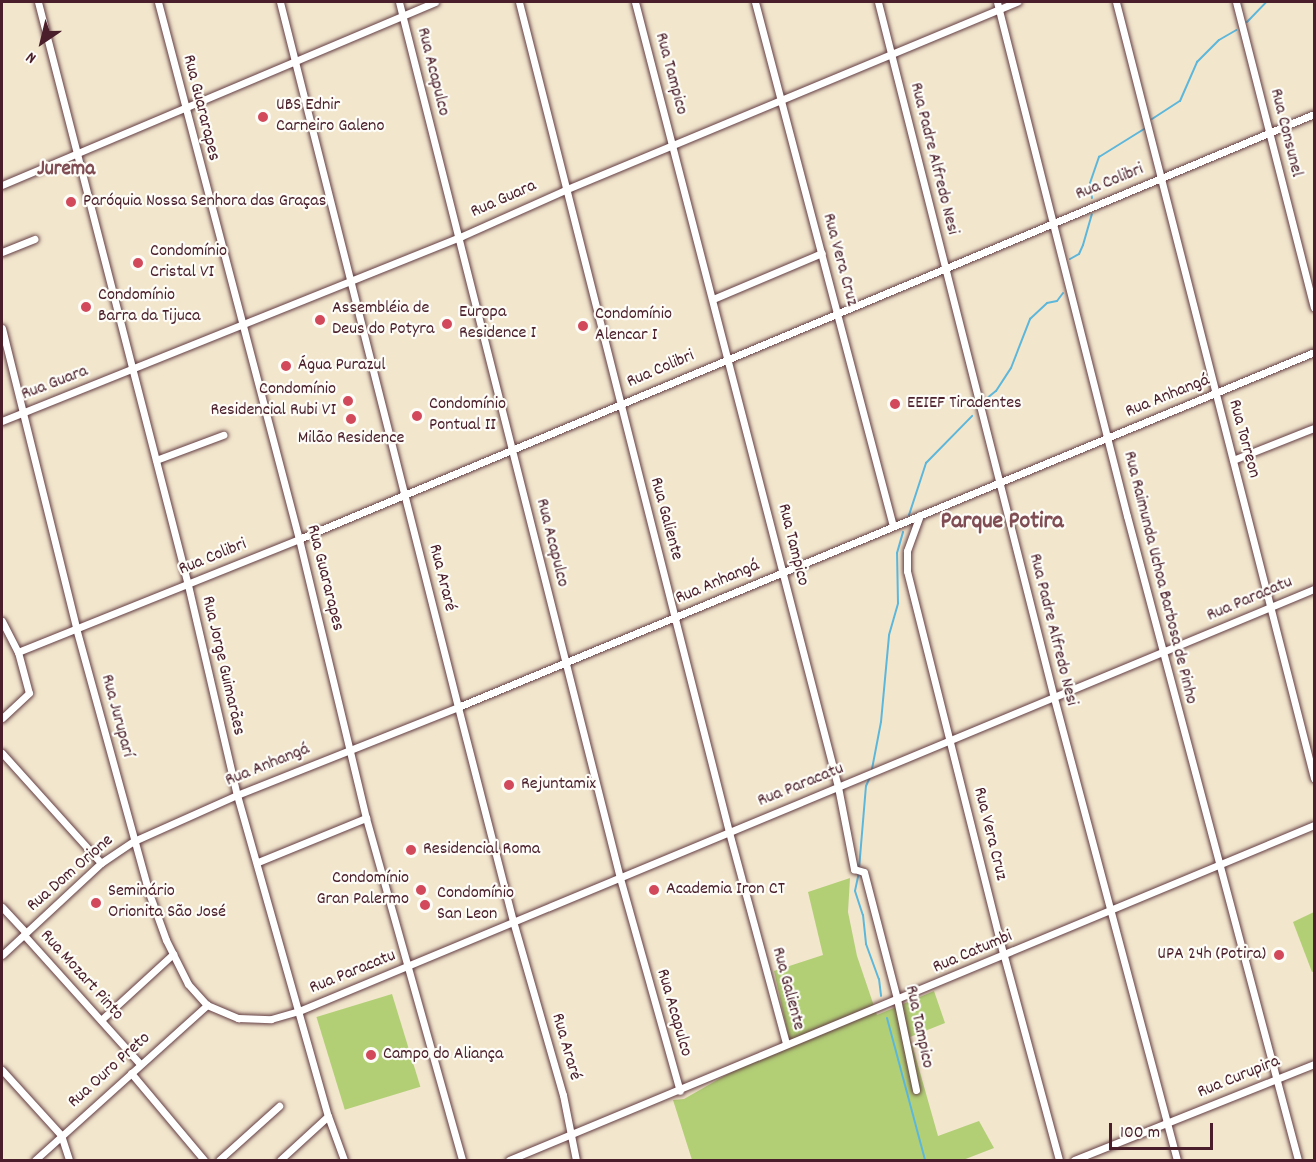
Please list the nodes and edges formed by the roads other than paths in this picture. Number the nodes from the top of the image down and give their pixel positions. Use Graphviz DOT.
graph roads {
  1 [pos="38,2"];
  2 [pos="158,2"];
  3 [pos="280,2"];
  4 [pos="399,2"];
  5 [pos="435,2"];
  6 [pos="519,2"];
  7 [pos="635,2"];
  8 [pos="755,2"];
  9 [pos="878,2"];
  10 [pos="1017,2"];
  11 [pos="1116,2"];
  12 [pos="1236,2"];
  13 [pos="998,5"];
  14 [pos="403,15"];
  15 [pos="891,52"];
  16 [pos="296,59"];
  17 [pos="781,99"];
  18 [pos="185,106"];
  19 [pos="1314,114"];
  20 [pos="1270,132"];
  21 [pos="673,145"];
  22 [pos="77,152"];
  23 [pos="1161,178"];
  24 [pos="2,185"];
  25 [pos="565,189"];
  26 [pos="1054,222"];
  27 [pos="460,237"];
  28 [pos="35,239"];
  29 [pos="2,252"];
  30 [pos="822,253"];
  31 [pos="945,268"];
  32 [pos="350,282"];
  33 [pos="713,299"];
  34 [pos="1314,308"];
  35 [pos="838,313"];
  36 [pos="242,327"];
  37 [pos="2,328"];
  38 [pos="1314,352"];
  39 [pos="728,358"];
  40 [pos="133,370"];
  41 [pos="1215,394"];
  42 [pos="619,405"];
  43 [pos="22,413"];
  44 [pos="2,421"];
  45 [pos="1314,428"];
  46 [pos="223,435"];
  47 [pos="1108,438"];
  48 [pos="512,450"];
  49 [pos="1233,459"];
  50 [pos="156,460"];
  51 [pos="998,482"];
  52 [pos="404,494"];
  53 [pos="921,515"];
  54 [pos="893,526"];
  55 [pos="299,539"];
  56 [pos="783,572"];
  57 [pos="188,585"];
  58 [pos="1314,589"];
  59 [pos="1270,607"];
  60 [pos="675,617"];
  61 [pos="2,621"];
  62 [pos="76,628"];
  63 [pos="18,652"];
  64 [pos="1163,653"];
  65 [pos="564,663"];
  66 [pos="1054,698"];
  67 [pos="458,707"];
  68 [pos="2,718"];
  69 [pos="951,742"];
  70 [pos="350,748"];
  71 [pos="2,753"];
  72 [pos="1314,778"];
  73 [pos="838,788"];
  74 [pos="237,795"];
  75 [pos="366,818"];
  76 [pos="1314,825"];
  77 [pos="729,832"];
  78 [pos="134,841"];
  79 [pos="258,862"];
  80 [pos="101,863"];
  81 [pos="1219,866"];
  82 [pos="620,878"];
  83 [pos="2,907"];
  84 [pos="1109,912"];
  85 [pos="513,921"];
  86 [pos="25,934"];
  87 [pos="173,954"];
  88 [pos="2,955"];
  89 [pos="1004,956"];
  90 [pos="406,967"];
  91 [pos="897,999"];
  92 [pos="207,1005"];
  93 [pos="299,1011"];
  94 [pos="101,1020"];
  95 [pos="786,1043"];
  96 [pos="140,1064"];
  97 [pos="1314,1064"];
  98 [pos="2,1070"];
  99 [pos="131,1073"];
  100 [pos="1277,1079"];
  101 [pos="916,1090"];
  102 [pos="680,1091"];
  103 [pos="279,1106"];
  104 [pos="328,1116"];
  105 [pos="1166,1123"];
  106 [pos="61,1135"];
  107 [pos="571,1136"];
  108 [pos="35,1161"];
  109 [pos="69,1161"];
  110 [pos="204,1161"];
  111 [pos="219,1161"];
  112 [pos="280,1161"];
  113 [pos="344,1161"];
  114 [pos="462,1161"];
  115 [pos="509,1161"];
  116 [pos="576,1161"];
  117 [pos="1059,1161"];
  118 [pos="1074,1161"];
  119 [pos="1177,1161"];
  120 [pos="1298,1161"];
  1 -- 22 [label="street, Rua Jorge Guimarães"];
  2 -- 18 [label="street, Rua Guararapes"];
  3 -- 16 [label="street, Rua Araré"];
  4 -- 14 [label="street, Rua Acapulco"];
  5 -- 14 [label="street"];
  6 -- 25 [label="street, Rua Galiente"];
  7 -- 21 [label="street, Rua Tampico"];
  8 -- 17 [label="street, Rua Vera Cruz"];
  9 -- 15 [label="street, Rua Padre Alfredo Nesi"];
  10 -- 13 [label="street, Rua Guara"];
  11 -- 23 [label="street, Rua Torreon"];
  12 -- 20 [label="street, Rua Consunel"];
  13 -- 15 [label="street, Rua Guara"];
  13 -- 26 [label="street, Rua Raimunda Uchoa Barbosa de Pinho"];
  14 -- 16 [label="street"];
  14 -- 27 [label="street, Rua Acapulco"];
  15 -- 17 [label="street, Rua Guara"];
  15 -- 31 [label="street, Rua Padre Alfredo Nesi"];
  16 -- 18 [label="street"];
  16 -- 32 [label="street, Rua Araré"];
  17 -- 21 [label="street, Rua Guara"];
  17 -- 30 [label="street, Rua Vera Cruz"];
  18 -- 22 [label="street"];
  18 -- 36 [label="street, Rua Guararapes"];
  19 -- 20 [label="street, Rua Colibri"];
  20 -- 23 [label="street, Rua Colibri"];
  20 -- 34 [label="street, Rua Consunel"];
  21 -- 25 [label="street, Rua Guara"];
  21 -- 33 [label="street, Rua Tampico"];
  22 -- 24 [label="street"];
  22 -- 40 [label="street, Rua Jorge Guimarães"];
  23 -- 26 [label="street, Rua Colibri"];
  23 -- 41 [label="street, Rua Torreon"];
  25 -- 27 [label="street, Rua Guara"];
  25 -- 42 [label="street, Rua Galiente"];
  26 -- 31 [label="street, Rua Colibri"];
  26 -- 47 [label="street, Rua Raimunda Uchoa Barbosa de Pinho"];
  27 -- 32 [label="street, Rua Guara"];
  27 -- 48 [label="street, Rua Acapulco"];
  28 -- 29 [label="street"];
  30 -- 33 [label="street"];
  30 -- 35 [label="street, Rua Vera Cruz"];
  31 -- 35 [label="street, Rua Colibri"];
  31 -- 51 [label="street, Rua Padre Alfredo Nesi"];
  32 -- 36 [label="street, Rua Guara"];
  32 -- 52 [label="street, Rua Araré"];
  33 -- 39 [label="street, Rua Tampico"];
  35 -- 39 [label="street, Rua Colibri"];
  35 -- 54 [label="street, Rua Vera Cruz"];
  36 -- 40 [label="street, Rua Guara"];
  36 -- 55 [label="street, Rua Guararapes"];
  37 -- 43 [label="street, Rua Juruparí"];
  38 -- 41 [label="street, Rua Anhangá"];
  39 -- 42 [label="street, Rua Colibri"];
  39 -- 56 [label="street, Rua Tampico"];
  40 -- 43 [label="street, Rua Guara"];
  40 -- 50 [label="street, Rua Jorge Guimarães"];
  41 -- 47 [label="street, Rua Anhangá"];
  41 -- 49 [label="street, Rua Torreon"];
  42 -- 48 [label="street, Rua Colibri"];
  42 -- 60 [label="street, Rua Galiente"];
  43 -- 44 [label="street, Rua Guara"];
  43 -- 62 [label="street, Rua Juruparí"];
  45 -- 49 [label="street"];
  46 -- 50 [label="street"];
  47 -- 51 [label="street, Rua Anhangá"];
  47 -- 64 [label="street, Rua Raimunda Uchoa Barbosa de Pinho"];
  48 -- 52 [label="street, Rua Colibri"];
  48 -- 65 [label="street, Rua Acapulco"];
  49 -- 59 [label="street, Rua Torreon"];
  50 -- 57 [label="street, Rua Jorge Guimarães"];
  51 -- 53 [label="street, Rua Anhangá"];
  51 -- 66 [label="street, Rua Padre Alfredo Nesi"];
  52 -- 55 [label="street, Rua Colibri"];
  52 -- 67 [label="street, Rua Araré"];
  53 -- 54 [label="street, Rua Anhangá"];
  53 -- 69 [label="street, Rua Vera Cruz"];
  54 -- 56 [label="street, Rua Anhangá"];
  55 -- 57 [label="street, Rua Colibri"];
  55 -- 70 [label="street, Rua Guararapes"];
  56 -- 60 [label="street, Rua Anhangá"];
  56 -- 73 [label="street, Rua Tampico"];
  57 -- 62 [label="street, Rua Colibri"];
  57 -- 74 [label="street, Rua Jorge Guimarães"];
  58 -- 59 [label="street, Rua Paracatu"];
  59 -- 64 [label="street, Rua Paracatu"];
  59 -- 72 [label="street, Rua Torreon"];
  60 -- 65 [label="street, Rua Anhangá"];
  60 -- 77 [label="street, Rua Galiente"];
  61 -- 63 [label="street"];
  62 -- 63 [label="street, Rua Colibri"];
  62 -- 78 [label="street, Rua Juruparí"];
  63 -- 68 [label="street"];
  64 -- 66 [label="street, Rua Paracatu"];
  64 -- 81 [label="street, Rua Raimunda Uchoa Barbosa de Pinho"];
  65 -- 67 [label="street, Rua Anhangá"];
  65 -- 82 [label="street, Rua Acapulco"];
  66 -- 69 [label="street, Rua Paracatu"];
  66 -- 84 [label="street, Rua Padre Alfredo Nesi"];
  67 -- 70 [label="street, Rua Anhangá"];
  67 -- 85 [label="street, Rua Araré"];
  69 -- 73 [label="street, Rua Paracatu"];
  69 -- 89 [label="street, Rua Vera Cruz"];
  70 -- 74 [label="street, Rua Anhangá"];
  70 -- 75 [label="street, Rua Guararapes"];
  71 -- 80 [label="street"];
  73 -- 77 [label="street, Rua Paracatu"];
  73 -- 91 [label="street, Rua Tampico"];
  74 -- 78 [label="street, Rua Anhangá"];
  74 -- 79 [label="street, Rua Jorge Guimarães"];
  75 -- 79 [label="street"];
  75 -- 90 [label="street, Rua Guararapes"];
  76 -- 81 [label="street, Rua Catumbi"];
  77 -- 82 [label="street, Rua Paracatu"];
  77 -- 95 [label="street, Rua Galiente"];
  78 -- 80 [label="street, Rua Dom Orione"];
  78 -- 87 [label="street, Rua Juruparí"];
  79 -- 93 [label="street, Rua Jorge Guimarães"];
  80 -- 86 [label="street, Rua Dom Orione"];
  81 -- 84 [label="street, Rua Catumbi"];
  81 -- 100 [label="street, Rua Raimunda Uchoa Barbosa de Pinho"];
  82 -- 85 [label="street, Rua Paracatu"];
  82 -- 102 [label="street, Rua Acapulco"];
  83 -- 86 [label="street, Rua Mozart Pinto"];
  84 -- 89 [label="street, Rua Catumbi"];
  84 -- 105 [label="street, Rua Padre Alfredo Nesi"];
  85 -- 90 [label="street, Rua Paracatu"];
  85 -- 107 [label="street, Rua Araré"];
  86 -- 88 [label="street, Rua Dom Orione"];
  86 -- 94 [label="street, Rua Mozart Pinto"];
  87 -- 92 [label="street, Rua Juruparí"];
  87 -- 94 [label="street"];
  89 -- 91 [label="street, Rua Catumbi"];
  89 -- 117 [label="street, Rua Vera Cruz"];
  90 -- 93 [label="street, Rua Paracatu"];
  90 -- 114 [label="street, Rua Guararapes"];
  91 -- 95 [label="street, Rua Catumbi"];
  91 -- 101 [label="street, Rua Tampico"];
  92 -- 93 [label="street, Rua Juruparí"];
  92 -- 96 [label="street, Rua Ouro Preto"];
  93 -- 104 [label="street, Rua Jorge Guimarães"];
  94 -- 96 [label="street, Rua Mozart Pinto"];
  95 -- 102 [label="street, Rua Catumbi"];
  96 -- 99 [label="street, Rua Ouro Preto"];
  97 -- 100 [label="street, Rua Curupira"];
  98 -- 106 [label="street"];
  99 -- 106 [label="street, Rua Ouro Preto"];
  99 -- 110 [label="street"];
  100 -- 105 [label="street, Rua Curupira"];
  100 -- 120 [label="street, Rua Raimunda Uchoa Barbosa de Pinho"];
  102 -- 107 [label="street, Rua Catumbi"];
  103 -- 111 [label="street"];
  104 -- 112 [label="street"];
  104 -- 113 [label="street, Rua Jorge Guimarães"];
  105 -- 118 [label="street, Rua Curupira"];
  105 -- 119 [label="street, Rua Padre Alfredo Nesi"];
  106 -- 108 [label="street, Rua Ouro Preto"];
  106 -- 109 [label="street"];
  107 -- 115 [label="street, Rua Catumbi"];
  107 -- 116 [label="street, Rua Araré"];
}
